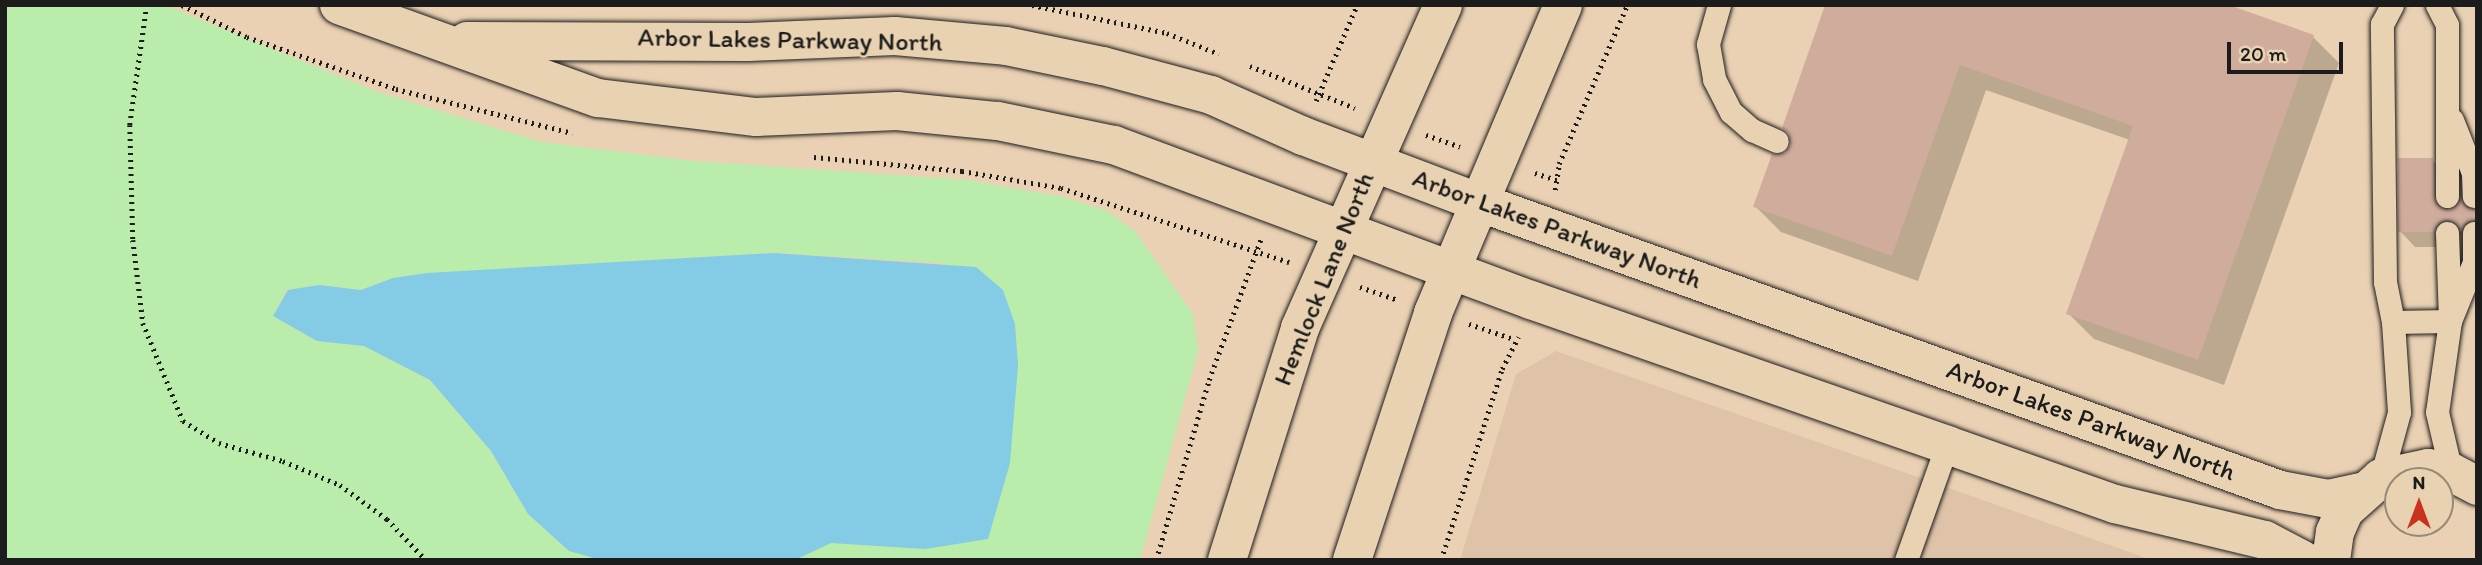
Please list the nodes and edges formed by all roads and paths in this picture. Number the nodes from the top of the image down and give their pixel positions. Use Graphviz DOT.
graph roads {
  1 [pos="147,5"];
  2 [pos="339,5"];
  3 [pos="1357,5"];
  4 [pos="1443,5"];
  5 [pos="1563,5"];
  6 [pos="1627,5"];
  7 [pos="1719,5"];
  8 [pos="2392,5"];
  9 [pos="2437,5"];
  10 [pos="444,41"];
  11 [pos="2447,106"];
  12 [pos="1390,122"];
  13 [pos="1777,141"];
  14 [pos="1496,159"];
  15 [pos="1371,162"];
  16 [pos="2447,196"];
  17 [pos="2474,197"];
  18 [pos="1478,202"];
  19 [pos="1342,228"];
  20 [pos="2447,233"];
  21 [pos="2474,233"];
  22 [pos="1450,270"];
  23 [pos="1322,273"];
  24 [pos="1433,313"];
  25 [pos="2450,321"];
  26 [pos="2393,322"];
  27 [pos="1947,445"];
  28 [pos="2464,479"];
  29 [pos="2371,485"];
  30 [pos="426,560"];
  31 [pos="1156,560"];
  32 [pos="1227,560"];
  33 [pos="1352,560"];
  34 [pos="1441,560"];
  35 [pos="1906,560"];
  36 [pos="2303,560"];
  37 [pos="2331,560"];
  1 -- 30 [label="path"];
  2 -- 10 [label="street, Arbor Lakes Parkway North"];
  3 -- 12 [label="path"];
  4 -- 12 [label="street, Hemlock Lane North"];
  5 -- 14 [label="street"];
  6 -- 14 [label="path"];
  7 -- 13 [label="lane"];
  8 -- 26 [label="lane"];
  9 -- 11 [label="lane"];
  10 -- 15 [label="street, Arbor Lakes Parkway North"];
  10 -- 19 [label="street, Arbor Lakes Parkway North"];
  11 -- 16 [label="lane"];
  11 -- 17 [label="lane"];
  12 -- 14 [label="path"];
  12 -- 15 [label="street, Hemlock Lane North"];
  14 -- 18 [label="street"];
  15 -- 18 [label="street, Arbor Lakes Parkway North"];
  15 -- 19 [label="street, Hemlock Lane North"];
  18 -- 22 [label="street"];
  18 -- 29 [label="street, Arbor Lakes Parkway North"];
  19 -- 22 [label="street, Arbor Lakes Parkway North"];
  19 -- 23 [label="street, Hemlock Lane North"];
  20 -- 25 [label="lane"];
  21 -- 25 [label="lane"];
  22 -- 24 [label="street"];
  22 -- 27 [label="street, Arbor Lakes Parkway North"];
  23 -- 24 [label="path"];
  23 -- 31 [label="path"];
  23 -- 32 [label="street, Hemlock Lane North"];
  24 -- 33 [label="street"];
  24 -- 34 [label="path"];
  25 -- 26 [label="lane"];
  25 -- 28 [label="lane"];
  26 -- 29 [label="lane"];
  27 -- 35 [label="lane"];
  27 -- 36 [label="street, Arbor Lakes Parkway North"];
  28 -- 29 [label="street, Arbor Lakes Parkway North"];
  29 -- 37 [label="street"];
}
